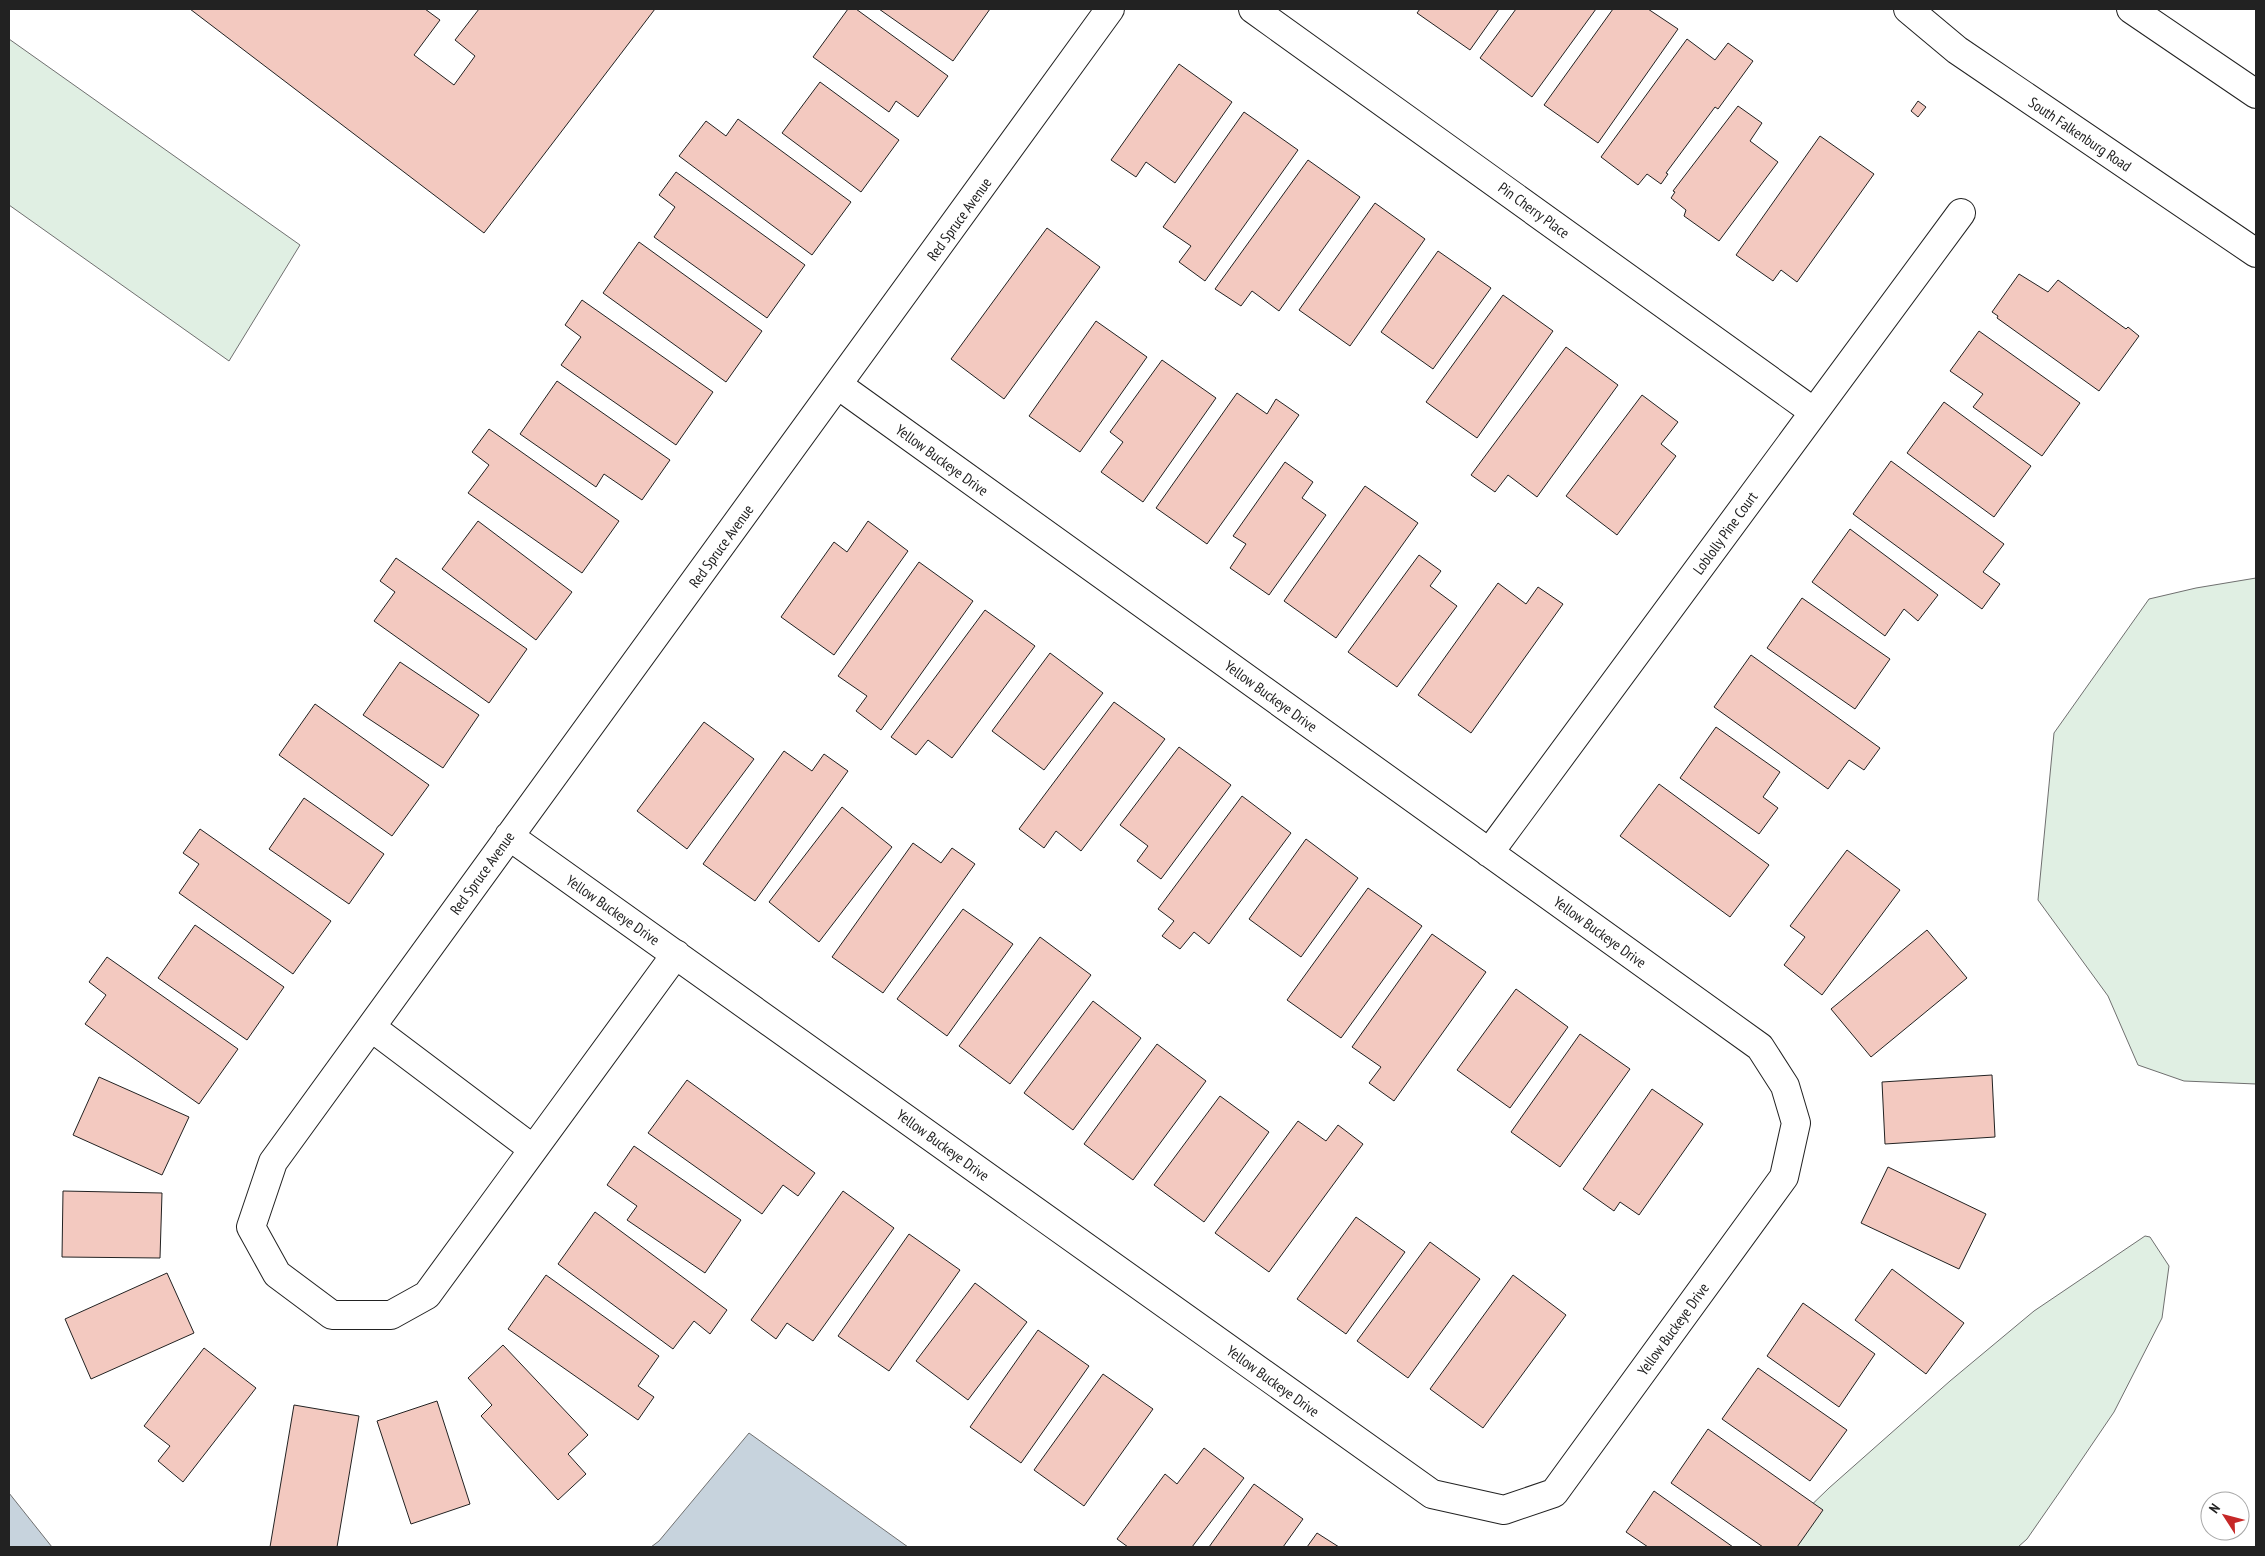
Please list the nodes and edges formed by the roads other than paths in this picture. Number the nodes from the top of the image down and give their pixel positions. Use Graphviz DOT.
graph roads {
  1 [pos="1110,9"];
  2 [pos="1253,9"];
  3 [pos="1908,9"];
  4 [pos="2131,9"];
  5 [pos="2256,94"];
  6 [pos="1962,213"];
  7 [pos="2256,253"];
  8 [pos="838,385"];
  9 [pos="1814,412"];
  10 [pos="509,836"];
  11 [pos="1489,853"];
  12 [pos="676,954"];
  13 [pos="371,1027"];
  14 [pos="533,1149"];
  1 -- 8 [label="street, Red Spruce Avenue"];
  2 -- 9 [label="street, Pin Cherry Place"];
  3 -- 7 [label="street, South Falkenburg Road"];
  4 -- 5 [label="street"];
  6 -- 9 [label="street, Loblolly Pine Court"];
  8 -- 10 [label="street, Red Spruce Avenue"];
  8 -- 11 [label="street, Yellow Buckeye Drive"];
  9 -- 11 [label="street, Loblolly Pine Court"];
  10 -- 12 [label="street, Yellow Buckeye Drive"];
  10 -- 13 [label="street, Red Spruce Avenue"];
  11 -- 12 [label="street, Yellow Buckeye Drive"];
  12 -- 14 [label="street, Red Spruce Avenue"];
  13 -- 14 [label="street"];
  13 -- 14 [label="street, Red Spruce Avenue"];
}
